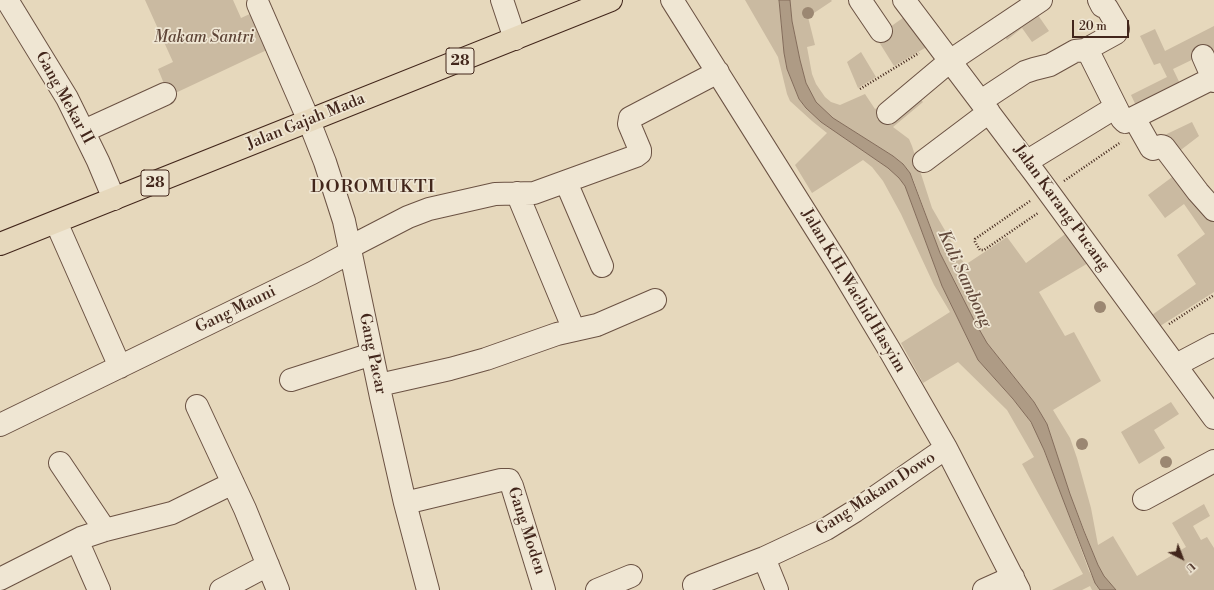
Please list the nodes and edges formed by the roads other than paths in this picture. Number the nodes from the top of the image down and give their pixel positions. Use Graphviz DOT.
graph roads {
  1 [pos="7,0"];
  2 [pos="502,0"];
  3 [pos="611,0"];
  4 [pos="672,0"];
  5 [pos="860,0"];
  6 [pos="904,0"];
  7 [pos="1041,0"];
  8 [pos="1098,0"];
  9 [pos="258,4"];
  10 [pos="881,31"];
  11 [pos="515,39"];
  12 [pos="1087,49"];
  13 [pos="1203,56"];
  14 [pos="950,60"];
  15 [pos="718,72"];
  16 [pos="1213,79"];
  17 [pos="166,94"];
  18 [pos="985,106"];
  19 [pos="888,113"];
  20 [pos="1124,115"];
  21 [pos="309,121"];
  22 [pos="84,131"];
  23 [pos="924,161"];
  24 [pos="1026,162"];
  25 [pos="566,182"];
  26 [pos="517,193"];
  27 [pos="114,199"];
  28 [pos="1214,210"];
  29 [pos="56,222"];
  30 [pos="0,244"];
  31 [pos="351,249"];
  32 [pos="602,266"];
  33 [pos="655,300"];
  34 [pos="574,330"];
  35 [pos="1214,345"];
  36 [pos="372,354"];
  37 [pos="1176,365"];
  38 [pos="120,367"];
  39 [pos="291,380"];
  40 [pos="378,385"];
  41 [pos="197,406"];
  42 [pos="1214,418"];
  43 [pos="1,425"];
  44 [pos="946,448"];
  45 [pos="1214,461"];
  46 [pos="60,463"];
  47 [pos="233,483"];
  48 [pos="1144,499"];
  49 [pos="406,503"];
  50 [pos="105,530"];
  51 [pos="77,540"];
  52 [pos="764,558"];
  53 [pos="268,565"];
  54 [pos="631,576"];
  55 [pos="0,579"];
  56 [pos="706,584"];
  57 [pos="1016,584"];
  58 [pos="224,589"];
  59 [pos="99,590"];
  60 [pos="278,590"];
  61 [pos="428,590"];
  62 [pos="544,590"];
  63 [pos="597,590"];
  64 [pos="777,590"];
  65 [pos="984,590"];
  1 -- 22 [label="street, Gang Mekar II"];
  2 -- 11 [label="street"];
  3 -- 11 [label="highway, Jalan Gajah Mada / 28"];
  4 -- 15 [label="street, Jalan K.H. Wachid Hasyim"];
  5 -- 10 [label="street"];
  6 -- 14 [label="street, Jalan Karang Pucang"];
  7 -- 14 [label="street"];
  8 -- 12 [label="street"];
  9 -- 21 [label="street, Gang Pacar"];
  11 -- 21 [label="highway, Jalan Gajah Mada / 28"];
  12 -- 18 [label="street"];
  12 -- 20 [label="street"];
  13 -- 16 [label="street"];
  14 -- 18 [label="street, Jalan Karang Pucang"];
  14 -- 19 [label="street"];
  15 -- 25 [label="street, Gang Mauni"];
  15 -- 44 [label="street, Jalan K.H. Wachid Hasyim"];
  16 -- 20 [label="street"];
  17 -- 22 [label="street"];
  18 -- 23 [label="street"];
  18 -- 24 [label="street, Jalan Karang Pucang"];
  20 -- 24 [label="street"];
  20 -- 28 [label="street"];
  21 -- 27 [label="highway, Jalan Gajah Mada / 28"];
  21 -- 31 [label="street, Gang Pacar"];
  22 -- 27 [label="street, Gang Mekar II"];
  24 -- 37 [label="street, Jalan Karang Pucang"];
  25 -- 26 [label="street, Gang Mauni"];
  25 -- 32 [label="street"];
  26 -- 31 [label="street, Gang Mauni"];
  26 -- 34 [label="street"];
  27 -- 29 [label="highway, Jalan Gajah Mada / 28"];
  29 -- 30 [label="highway, Jalan Gajah Mada / 28"];
  29 -- 38 [label="street"];
  31 -- 36 [label="street, Gang Pacar"];
  31 -- 38 [label="street, Gang Mauni"];
  33 -- 34 [label="street"];
  34 -- 40 [label="street"];
  35 -- 37 [label="street"];
  36 -- 39 [label="street"];
  36 -- 40 [label="street, Gang Pacar"];
  37 -- 42 [label="street, Jalan Karang Pucang"];
  38 -- 43 [label="street, Gang Mauni"];
  40 -- 49 [label="street, Gang Pacar"];
  41 -- 47 [label="street"];
  44 -- 52 [label="street, Gang Makam Dowo"];
  44 -- 57 [label="street, Jalan K.H. Wachid Hasyim"];
  45 -- 48 [label="street"];
  46 -- 50 [label="street"];
  47 -- 50 [label="street"];
  47 -- 53 [label="street"];
  49 -- 61 [label="street, Gang Pacar"];
  49 -- 62 [label="street, Gang Moden"];
  50 -- 51 [label="street"];
  51 -- 55 [label="street"];
  51 -- 59 [label="street"];
  52 -- 56 [label="street, Gang Makam Dowo"];
  52 -- 64 [label="street"];
  53 -- 58 [label="street"];
  53 -- 60 [label="street"];
  54 -- 63 [label="street"];
  57 -- 65 [label="street"];
}
